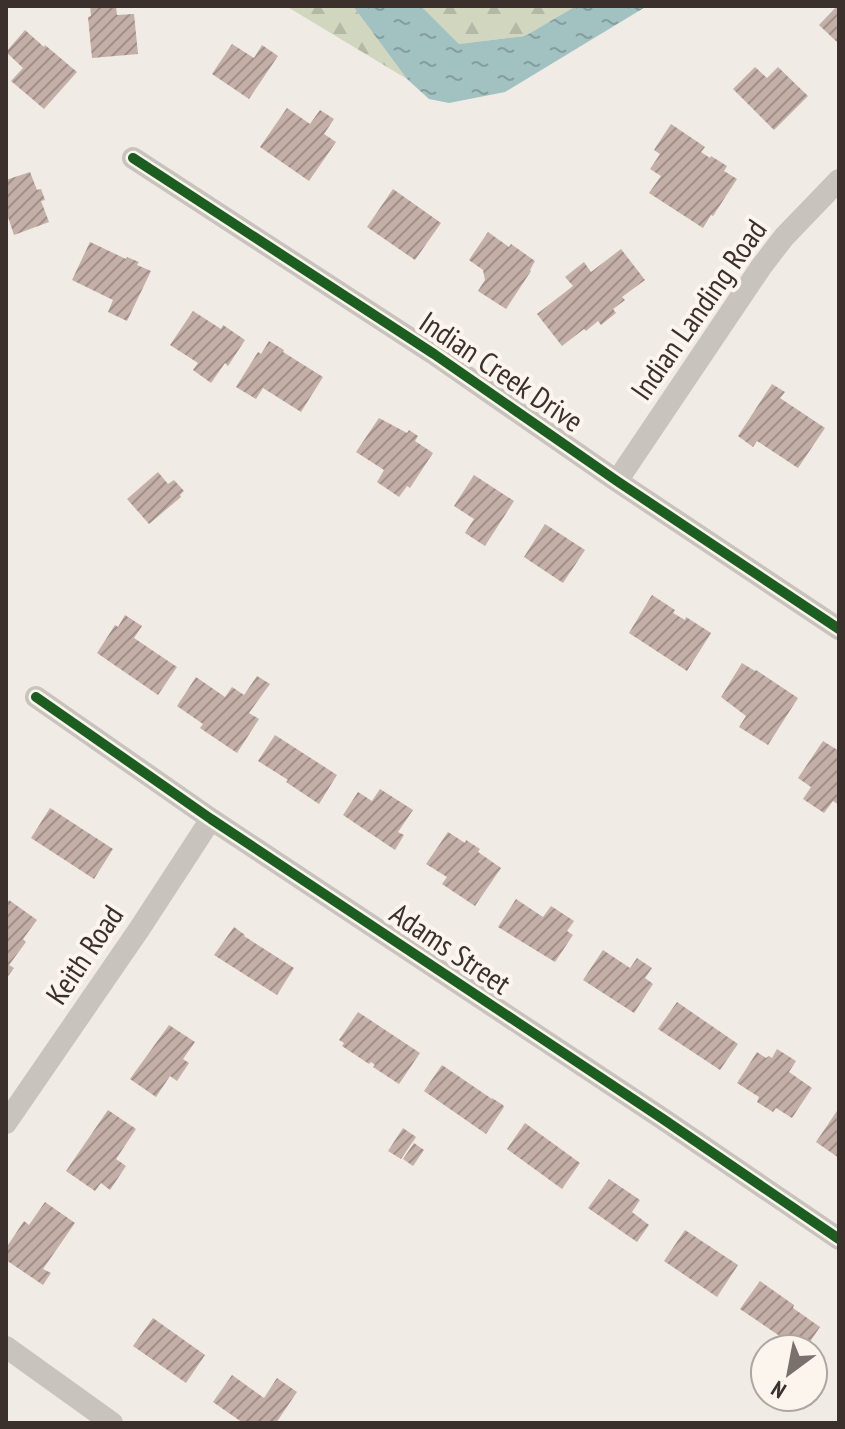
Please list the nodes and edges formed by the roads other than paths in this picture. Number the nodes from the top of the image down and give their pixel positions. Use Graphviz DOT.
graph roads {
  1 [pos="133,158"];
  2 [pos="839,180"];
  3 [pos="617,481"];
  4 [pos="839,629"];
  5 [pos="36,697"];
  6 [pos="211,819"];
  7 [pos="6,1123"];
  8 [pos="839,1239"];
  9 [pos="6,1347"];
  10 [pos="112,1423"];
  1 -- 3 [label="street, Indian Creek Drive"];
  2 -- 3 [label="street, Indian Landing Road"];
  3 -- 4 [label="street, Indian Creek Drive"];
  5 -- 6 [label="street, Adams Street"];
  6 -- 7 [label="street, Keith Road"];
  6 -- 8 [label="street, Adams Street"];
  9 -- 10 [label="street"];
}
